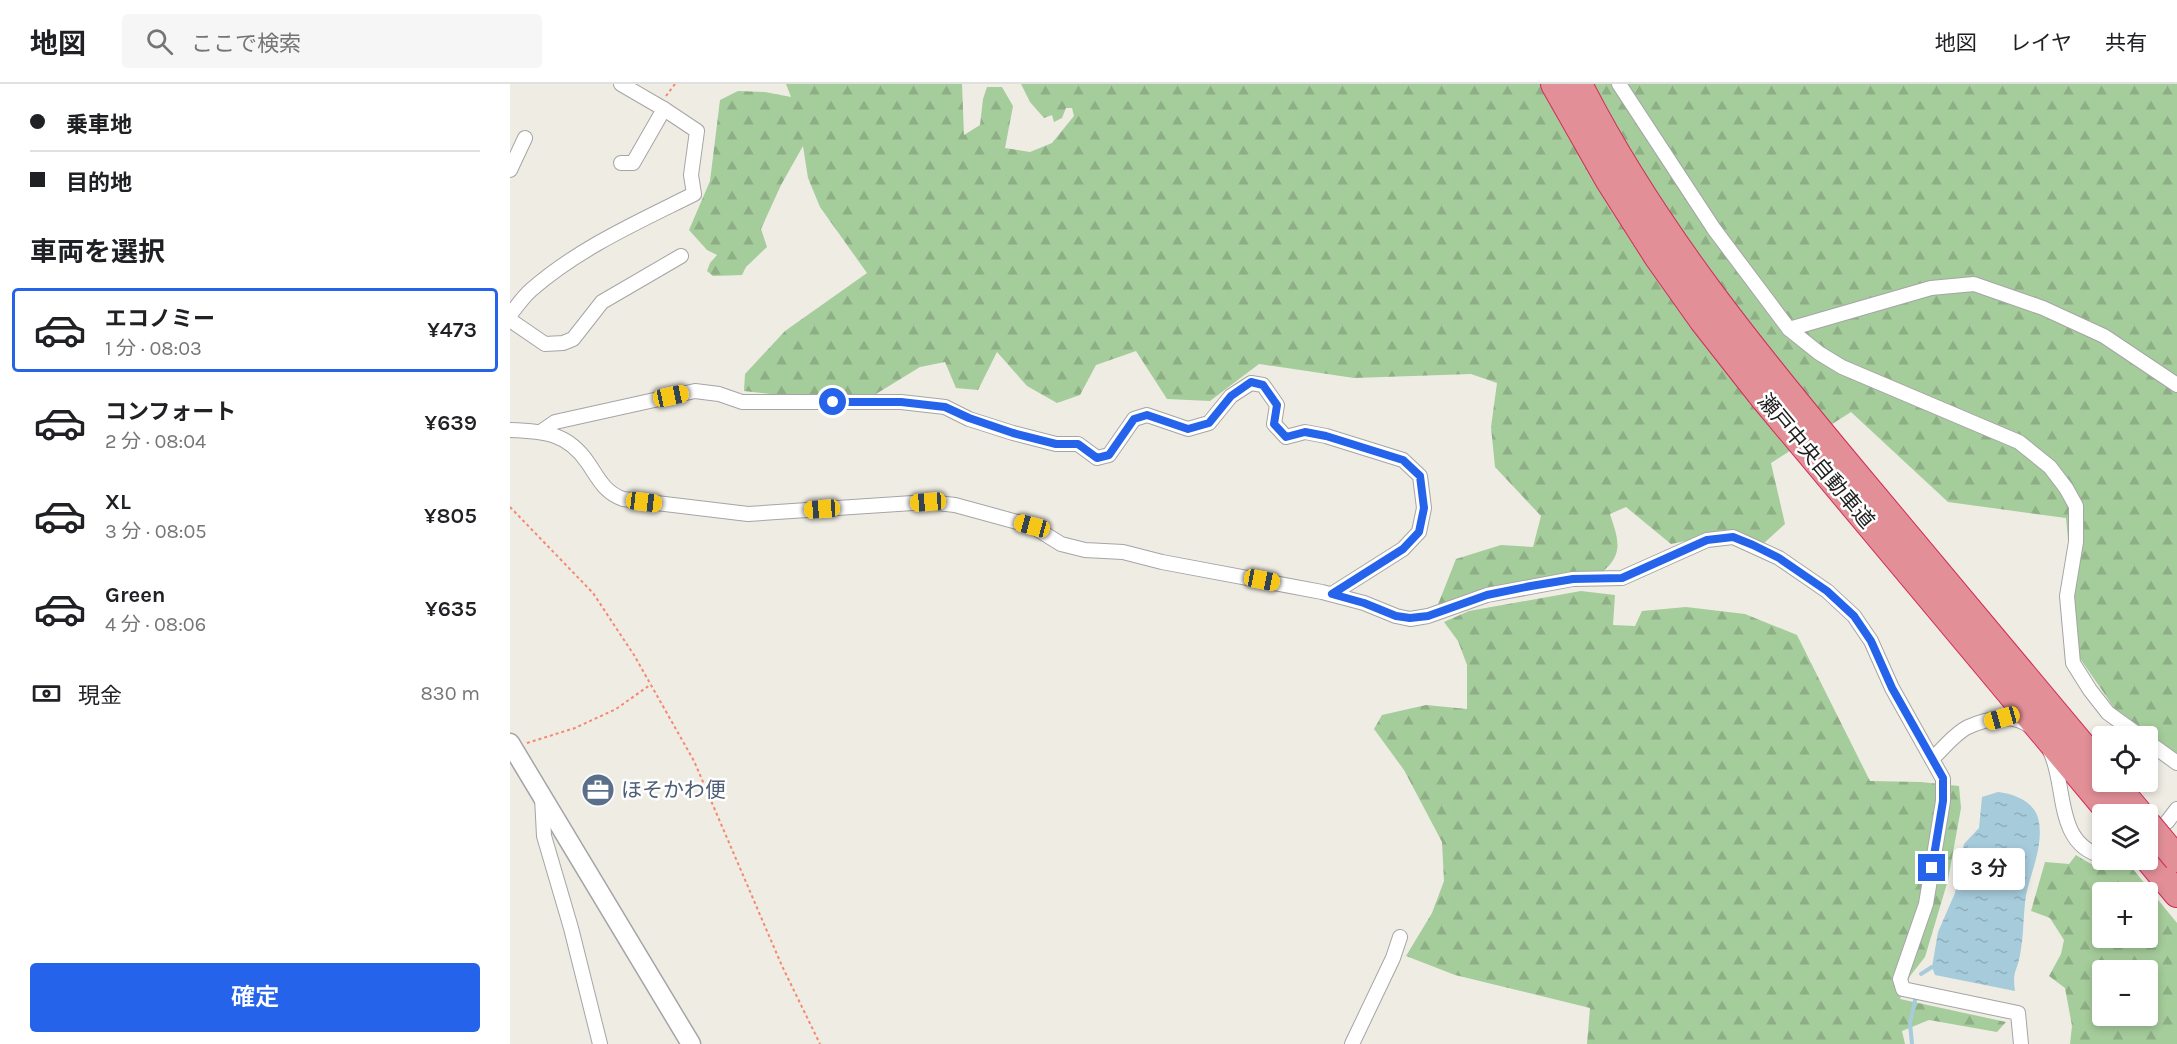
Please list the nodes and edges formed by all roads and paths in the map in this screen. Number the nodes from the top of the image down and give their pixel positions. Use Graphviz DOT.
graph roads {
  1 [pos="621,84"];
  2 [pos="1554,84"];
  3 [pos="1579,84"];
  4 [pos="1619,84"];
  5 [pos="664,109"];
  6 [pos="525,138"];
  7 [pos="621,163"];
  8 [pos="510,170"];
  9 [pos="681,256"];
  10 [pos="510,315"];
  11 [pos="510,320"];
  12 [pos="1789,329"];
  13 [pos="2177,385"];
  14 [pos="1772,392"];
  15 [pos="510,430"];
  16 [pos="542,431"];
  17 [pos="510,507"];
  18 [pos="1332,594"];
  19 [pos="650,685"];
  20 [pos="2126,726"];
  21 [pos="511,745"];
  22 [pos="2158,750"];
  23 [pos="2092,757"];
  24 [pos="1932,759"];
  25 [pos="2177,764"];
  26 [pos="2121,792"];
  27 [pos="542,795"];
  28 [pos="2103,804"];
  29 [pos="2132,804"];
  30 [pos="2177,809"];
  31 [pos="2158,829"];
  32 [pos="2158,836"];
  33 [pos="2092,852"];
  34 [pos="2177,859"];
  35 [pos="2157,870"];
  36 [pos="2177,894"];
  37 [pos="1400,937"];
  38 [pos="600,1044"];
  39 [pos="691,1044"];
  40 [pos="820,1044"];
  41 [pos="1352,1044"];
  42 [pos="2021,1044"];
  1 -- 5 [label="street"];
  2 -- 14 [label="highway, 瀬戸中央自動車道"];
  3 -- 14 [label="highway, 瀬戸中央自動車道"];
  4 -- 12 [label="street"];
  5 -- 7 [label="street"];
  5 -- 10 [label="street"];
  6 -- 8 [label="street"];
  9 -- 11 [label="street"];
  12 -- 13 [label="street"];
  12 -- 20 [label="street"];
  14 -- 23 [label="highway, 瀬戸中央自動車道"];
  14 -- 28 [label="highway, 瀬戸中央自動車道"];
  15 -- 16 [label="street"];
  16 -- 18 [label="street"];
  16 -- 18 [label="street"];
  17 -- 19 [label="path"];
  18 -- 24 [label="street"];
  19 -- 21 [label="path"];
  19 -- 40 [label="path"];
  21 -- 27 [label="street"];
  22 -- 25 [label="street"];
  24 -- 33 [label="street"];
  24 -- 42 [label="street"];
  26 -- 29 [label="highway"];
  27 -- 38 [label="street"];
  27 -- 39 [label="street"];
  30 -- 31 [label="street"];
  32 -- 34 [label="highway, bridge"];
  35 -- 36 [label="highway"];
  37 -- 41 [label="street"];
}
